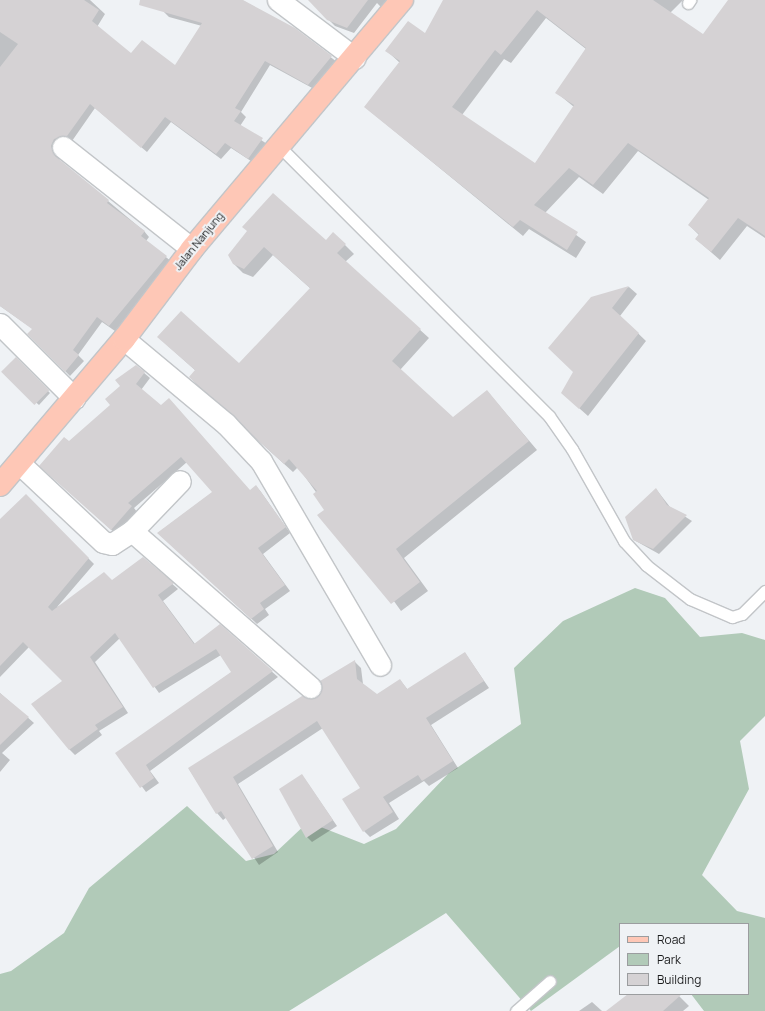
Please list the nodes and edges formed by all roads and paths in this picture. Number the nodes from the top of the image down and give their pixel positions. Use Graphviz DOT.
graph roads {
  1 [pos="278,0"];
  2 [pos="402,0"];
  3 [pos="355,58"];
  4 [pos="279,146"];
  5 [pos="63,147"];
  6 [pos="192,249"];
  7 [pos="0,324"];
  8 [pos="124,339"];
  9 [pos="74,398"];
  10 [pos="19,463"];
  11 [pos="180,480"];
  12 [pos="0,485"];
  13 [pos="132,531"];
  14 [pos="765,591"];
  15 [pos="380,665"];
  16 [pos="310,687"];
  17 [pos="550,982"];
  18 [pos="516,1011"];
  1 -- 3 [label="street"];
  2 -- 3 [label="main road, Jalan Nanjung"];
  3 -- 4 [label="main road, Jalan Nanjung"];
  4 -- 6 [label="main road, Jalan Nanjung"];
  4 -- 14 [label="lane"];
  5 -- 6 [label="street"];
  6 -- 8 [label="main road, Jalan Nanjung"];
  7 -- 9 [label="street"];
  8 -- 9 [label="main road, Jalan Nanjung"];
  8 -- 15 [label="street"];
  9 -- 10 [label="main road, Jalan Nanjung"];
  10 -- 12 [label="main road, Jalan Nanjung"];
  10 -- 13 [label="street"];
  11 -- 13 [label="street"];
  13 -- 16 [label="street"];
  17 -- 18 [label="lane"];
}
